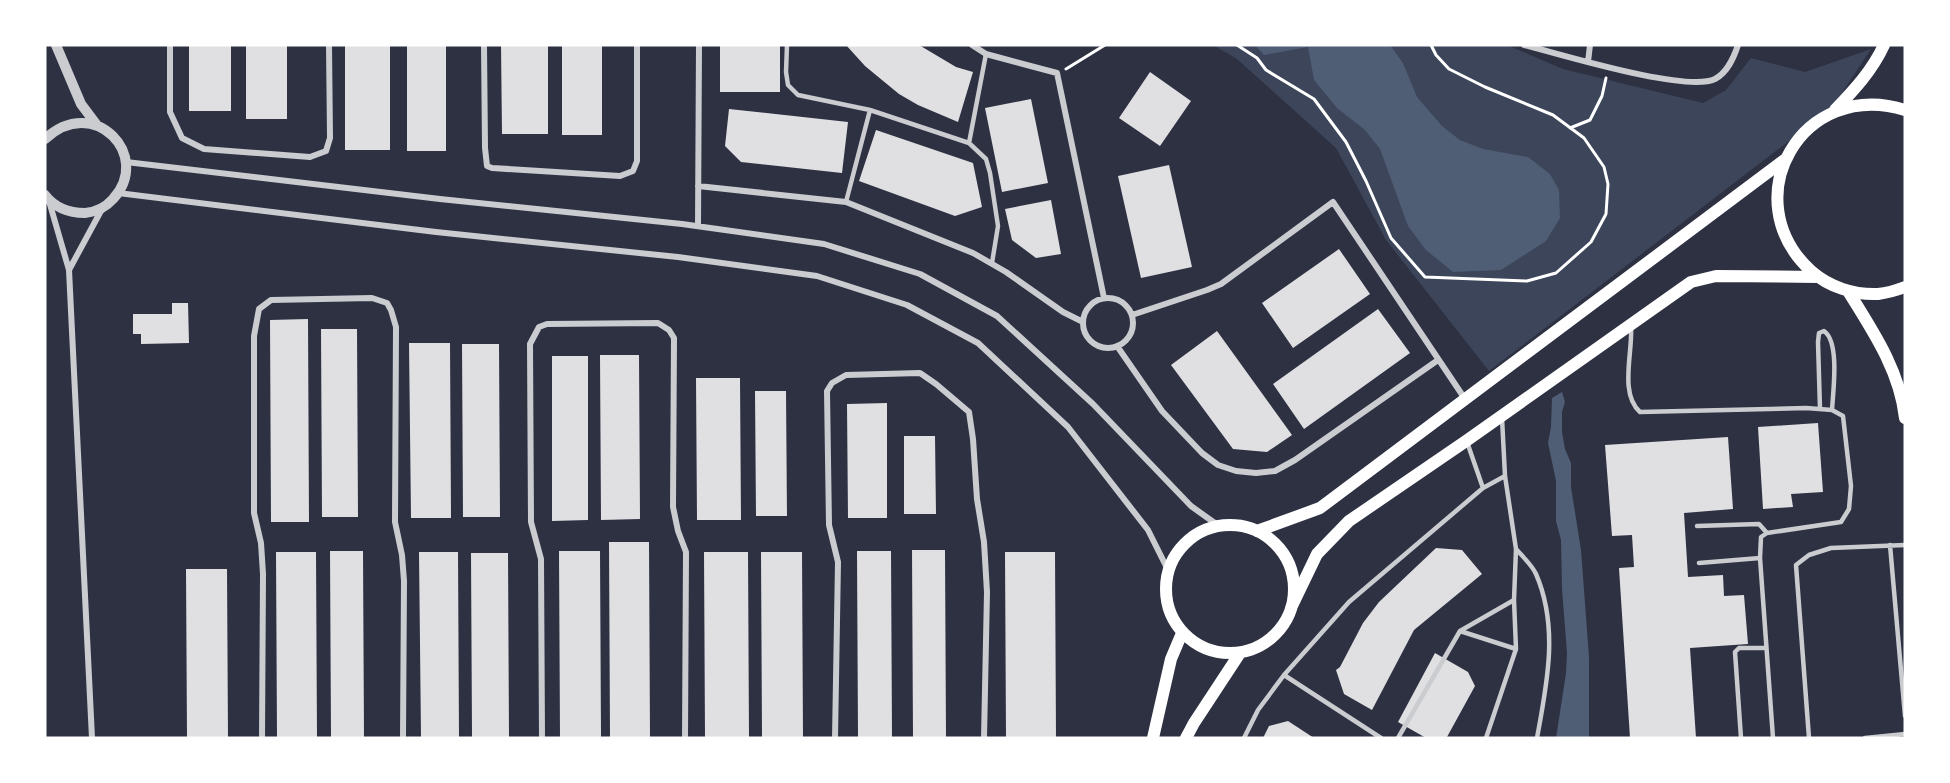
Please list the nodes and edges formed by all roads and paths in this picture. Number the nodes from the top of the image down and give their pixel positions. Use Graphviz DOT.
graph roads {
  1 [pos="56,45"];
  2 [pos="171,45"];
  3 [pos="328,45"];
  4 [pos="484,45"];
  5 [pos="638,45"];
  6 [pos="699,45"];
  7 [pos="787,45"];
  8 [pos="972,45"];
  9 [pos="1105,45"];
  10 [pos="1237,45"];
  11 [pos="1431,45"];
  12 [pos="1524,45"];
  13 [pos="1590,45"];
  14 [pos="1738,45"];
  15 [pos="1884,45"];
  16 [pos="986,54"];
  17 [pos="1588,62"];
  18 [pos="1609,67"];
  19 [pos="1057,73"];
  20 [pos="870,110"];
  21 [pos="1905,110"];
  22 [pos="1834,111"];
  23 [pos="96,124"];
  24 [pos="1570,128"];
  25 [pos="45,139"];
  26 [pos="969,143"];
  27 [pos="1787,158"];
  28 [pos="126,162"];
  29 [pos="698,186"];
  30 [pos="118,193"];
  31 [pos="47,198"];
  32 [pos="846,202"];
  33 [pos="102,208"];
  34 [pos="698,226"];
  35 [pos="992,263"];
  36 [pos="69,270"];
  37 [pos="1819,278"];
  38 [pos="1905,288"];
  39 [pos="1848,291"];
  40 [pos="1104,298"];
  41 [pos="1132,315"];
  42 [pos="1083,322"];
  43 [pos="1631,324"];
  44 [pos="1117,346"];
  45 [pos="1438,360"];
  46 [pos="1465,399"];
  47 [pos="1820,409"];
  48 [pos="1832,410"];
  49 [pos="1502,415"];
  50 [pos="1905,418"];
  51 [pos="1466,441"];
  52 [pos="1505,476"];
  53 [pos="1482,488"];
  54 [pos="1219,526"];
  55 [pos="1697,526"];
  56 [pos="1257,531"];
  57 [pos="1767,533"];
  58 [pos="1890,544"];
  59 [pos="1905,545"];
  60 [pos="1516,549"];
  61 [pos="1760,558"];
  62 [pos="1699,563"];
  63 [pos="1168,570"];
  64 [pos="1514,600"];
  65 [pos="1291,608"];
  66 [pos="1460,631"];
  67 [pos="1182,633"];
  68 [pos="1765,648"];
  69 [pos="1516,650"];
  70 [pos="1240,653"];
  71 [pos="1284,675"];
  72 [pos="1905,716"];
  73 [pos="1371,731"];
  74 [pos="1905,734"];
  75 [pos="92,738"];
  76 [pos="262,738"];
  77 [pos="403,738"];
  78 [pos="542,738"];
  79 [pos="685,738"];
  80 [pos="835,738"];
  81 [pos="984,738"];
  82 [pos="1153,738"];
  83 [pos="1186,738"];
  84 [pos="1244,738"];
  85 [pos="1367,738"];
  86 [pos="1381,738"];
  87 [pos="1398,738"];
  88 [pos="1486,738"];
  89 [pos="1537,738"];
  90 [pos="1741,738"];
  91 [pos="1773,738"];
  92 [pos="1809,738"];
  93 [pos="1865,738"];
  1 -- 23 [label="street"];
  2 -- 3 [label="street"];
  4 -- 5 [label="street"];
  6 -- 29 [label="street"];
  7 -- 20 [label="lane"];
  8 -- 16 [label="street"];
  9 -- 19 [label="path"];
  10 -- 24 [label="path"];
  11 -- 24 [label="path"];
  12 -- 17 [label="street"];
  13 -- 17 [label="street"];
  14 -- 18 [label="street"];
  15 -- 22 [label="main road"];
  16 -- 19 [label="street"];
  16 -- 26 [label="lane"];
  17 -- 18 [label="street"];
  18 -- 24 [label="path"];
  19 -- 40 [label="street"];
  20 -- 26 [label="lane"];
  20 -- 32 [label="lane"];
  21 -- 22 [label="main road"];
  22 -- 27 [label="main road"];
  23 -- 25 [label="street"];
  23 -- 28 [label="street"];
  26 -- 35 [label="lane"];
  27 -- 37 [label="main road"];
  27 -- 46 [label="main road"];
  28 -- 30 [label="street"];
  28 -- 34 [label="street"];
  29 -- 32 [label="street"];
  29 -- 34 [label="street"];
  30 -- 33 [label="street"];
  30 -- 63 [label="street"];
  31 -- 33 [label="street"];
  31 -- 36 [label="street"];
  32 -- 35 [label="street"];
  33 -- 36 [label="street"];
  34 -- 54 [label="street"];
  35 -- 42 [label="street"];
  36 -- 75 [label="street"];
  37 -- 39 [label="main road"];
  37 -- 43 [label="main road"];
  38 -- 39 [label="main road"];
  39 -- 50 [label="main road"];
  40 -- 41 [label="street"];
  40 -- 42 [label="street"];
  41 -- 44 [label="street"];
  41 -- 45 [label="street"];
  42 -- 44 [label="street"];
  43 -- 47 [label="lane"];
  43 -- 49 [label="main road"];
  44 -- 45 [label="street"];
  45 -- 46 [label="street"];
  46 -- 56 [label="main road"];
  47 -- 48 [label="lane"];
  47 -- 48 [label="lane"];
  48 -- 57 [label="lane"];
  49 -- 51 [label="main road"];
  49 -- 52 [label="lane"];
  51 -- 53 [label="lane"];
  51 -- 65 [label="main road"];
  52 -- 53 [label="lane"];
  52 -- 60 [label="lane"];
  53 -- 71 [label="lane"];
  54 -- 56 [label="main road"];
  54 -- 63 [label="main road"];
  55 -- 57 [label="lane"];
  56 -- 65 [label="main road"];
  57 -- 61 [label="lane"];
  58 -- 59 [label="lane"];
  58 -- 72 [label="lane"];
  58 -- 92 [label="lane"];
  60 -- 64 [label="lane"];
  60 -- 89 [label="lane"];
  61 -- 62 [label="lane"];
  61 -- 68 [label="lane"];
  63 -- 67 [label="main road"];
  64 -- 66 [label="lane"];
  64 -- 69 [label="lane"];
  65 -- 70 [label="main road"];
  66 -- 69 [label="lane"];
  66 -- 87 [label="lane"];
  67 -- 70 [label="main road"];
  67 -- 82 [label="main road"];
  68 -- 90 [label="lane"];
  68 -- 91 [label="lane"];
  69 -- 88 [label="lane"];
  70 -- 83 [label="main road"];
  71 -- 73 [label="lane"];
  71 -- 84 [label="lane"];
  73 -- 85 [label="lane"];
  73 -- 86 [label="lane"];
  74 -- 93 [label="lane"];
  76 -- 77 [label="street"];
  78 -- 79 [label="street"];
  80 -- 81 [label="street"];
}
